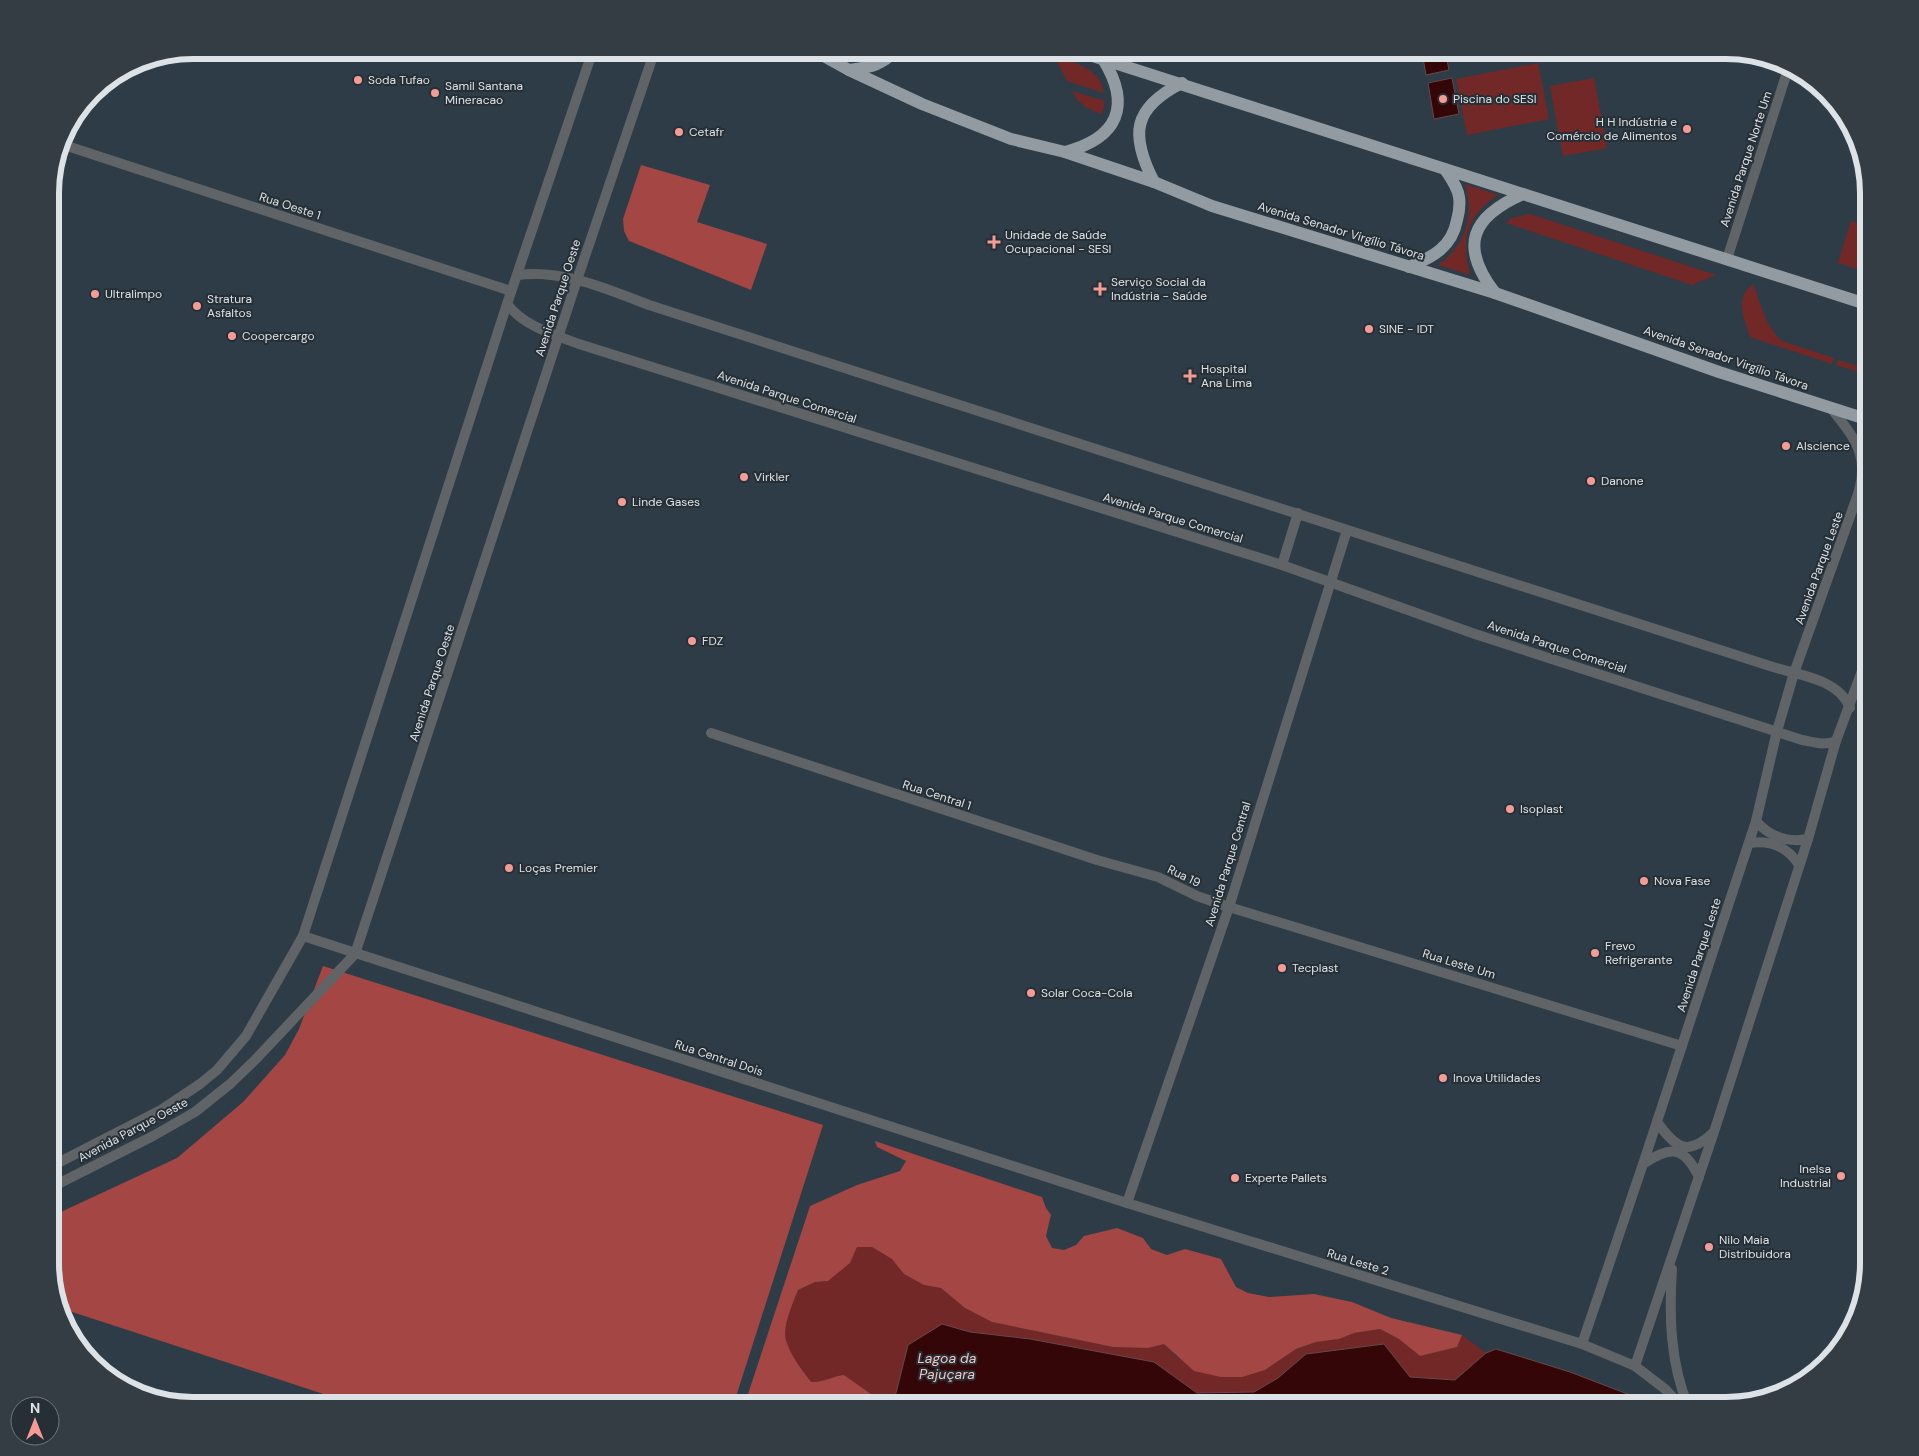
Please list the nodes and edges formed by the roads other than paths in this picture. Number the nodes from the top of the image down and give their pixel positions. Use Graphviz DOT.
graph roads {
  1 [pos="590,59"];
  2 [pos="652,59"];
  3 [pos="829,59"];
  4 [pos="887,59"];
  5 [pos="1103,59"];
  6 [pos="849,70"];
  7 [pos="1787,73"];
  8 [pos="1182,83"];
  9 [pos="67,146"];
  10 [pos="1066,152"];
  11 [pos="1445,169"];
  12 [pos="1154,182"];
  13 [pos="1523,194"];
  14 [pos="1727,259"];
  15 [pos="1409,267"];
  16 [pos="517,275"];
  17 [pos="577,280"];
  18 [pos="512,291"];
  19 [pos="1495,293"];
  20 [pos="1860,302"];
  21 [pos="507,304"];
  22 [pos="559,336"];
  23 [pos="1830,407"];
  24 [pos="1860,417"];
  25 [pos="1860,456"];
  26 [pos="1860,482"];
  27 [pos="1298,513"];
  28 [pos="1347,530"];
  29 [pos="1282,566"];
  30 [pos="1330,582"];
  31 [pos="1794,673"];
  32 [pos="1860,679"];
  33 [pos="1850,708"];
  34 [pos="1778,731"];
  35 [pos="711,733"];
  36 [pos="1836,741"];
  37 [pos="1756,821"];
  38 [pos="1808,839"];
  39 [pos="1749,843"];
  40 [pos="1800,865"];
  41 [pos="1158,877"];
  42 [pos="1229,907"];
  43 [pos="303,936"];
  44 [pos="355,954"];
  45 [pos="1682,1046"];
  46 [pos="1657,1122"];
  47 [pos="1714,1132"];
  48 [pos="59,1162"];
  49 [pos="1643,1164"];
  50 [pos="1699,1178"];
  51 [pos="59,1183"];
  52 [pos="1127,1203"];
  53 [pos="1672,1259"];
  54 [pos="1582,1344"];
  55 [pos="1635,1366"];
  56 [pos="1673,1397"];
  57 [pos="1685,1397"];
  1 -- 16 [label="street, Avenida Parque Oeste"];
  2 -- 17 [label="street, Avenida Parque Oeste"];
  3 -- 6 [label="main road, Avenida Senador Virgílio Távora"];
  4 -- 6 [label="main road"];
  5 -- 8 [label="main road"];
  5 -- 10 [label="main road"];
  6 -- 10 [label="main road, Avenida Senador Virgílio Távora"];
  7 -- 14 [label="street, Avenida Parque Norte Um"];
  8 -- 11 [label="main road"];
  8 -- 12 [label="main road"];
  9 -- 18 [label="street, Rua Oeste 1"];
  10 -- 12 [label="main road, Avenida Senador Virgílio Távora"];
  11 -- 13 [label="main road"];
  11 -- 15 [label="main road"];
  12 -- 15 [label="main road, Avenida Senador Virgílio Távora"];
  13 -- 14 [label="main road"];
  13 -- 19 [label="main road"];
  14 -- 20 [label="main road"];
  15 -- 19 [label="main road, Avenida Senador Virgílio Távora"];
  16 -- 17 [label="street"];
  16 -- 18 [label="street, Avenida Parque Oeste"];
  17 -- 22 [label="street, Avenida Parque Oeste"];
  17 -- 27 [label="street"];
  18 -- 21 [label="street, Avenida Parque Oeste"];
  19 -- 23 [label="main road, Avenida Senador Virgílio Távora"];
  21 -- 22 [label="street, Avenida Parque Comercial"];
  21 -- 43 [label="street, Avenida Parque Oeste"];
  22 -- 29 [label="street, Avenida Parque Comercial"];
  22 -- 44 [label="street, Avenida Parque Oeste"];
  23 -- 24 [label="main road, Avenida Senador Virgílio Távora"];
  23 -- 25 [label="street, Avenida Parque Leste"];
  26 -- 31 [label="street, Avenida Parque Leste"];
  27 -- 28 [label="street"];
  27 -- 29 [label="street"];
  28 -- 30 [label="street, Avenida Parque Central"];
  28 -- 31 [label="street"];
  29 -- 30 [label="street, Avenida Parque Comercial"];
  30 -- 34 [label="street, Avenida Parque Comercial"];
  30 -- 42 [label="street, Avenida Parque Central"];
  31 -- 33 [label="street"];
  31 -- 34 [label="street, Avenida Parque Leste"];
  32 -- 33 [label="street"];
  33 -- 36 [label="street"];
  34 -- 36 [label="street, Avenida Parque Comercial"];
  34 -- 37 [label="street, Avenida Parque Leste"];
  35 -- 41 [label="street, Rua Central 1"];
  36 -- 38 [label="street"];
  37 -- 38 [label="street"];
  37 -- 39 [label="street, Avenida Parque Leste"];
  38 -- 40 [label="street"];
  39 -- 40 [label="street"];
  39 -- 45 [label="street, Avenida Parque Leste"];
  40 -- 47 [label="street"];
  41 -- 42 [label="street, Rua 19"];
  42 -- 45 [label="street, Rua Leste Um"];
  42 -- 52 [label="street, Avenida Parque Central"];
  43 -- 44 [label="street, Rua Central Dois"];
  43 -- 48 [label="street, Avenida Parque Oeste"];
  44 -- 51 [label="street, Avenida Parque Oeste"];
  44 -- 52 [label="street, Rua Central Dois"];
  45 -- 46 [label="street, Avenida Parque Leste"];
  46 -- 47 [label="street"];
  46 -- 49 [label="street, Avenida Parque Leste"];
  47 -- 50 [label="street"];
  49 -- 50 [label="street"];
  49 -- 54 [label="street, Avenida Parque Leste"];
  50 -- 53 [label="street"];
  52 -- 54 [label="street, Rua Leste 2"];
  53 -- 55 [label="street"];
  53 -- 57 [label="street"];
  54 -- 55 [label="street"];
  55 -- 56 [label="street"];
}
